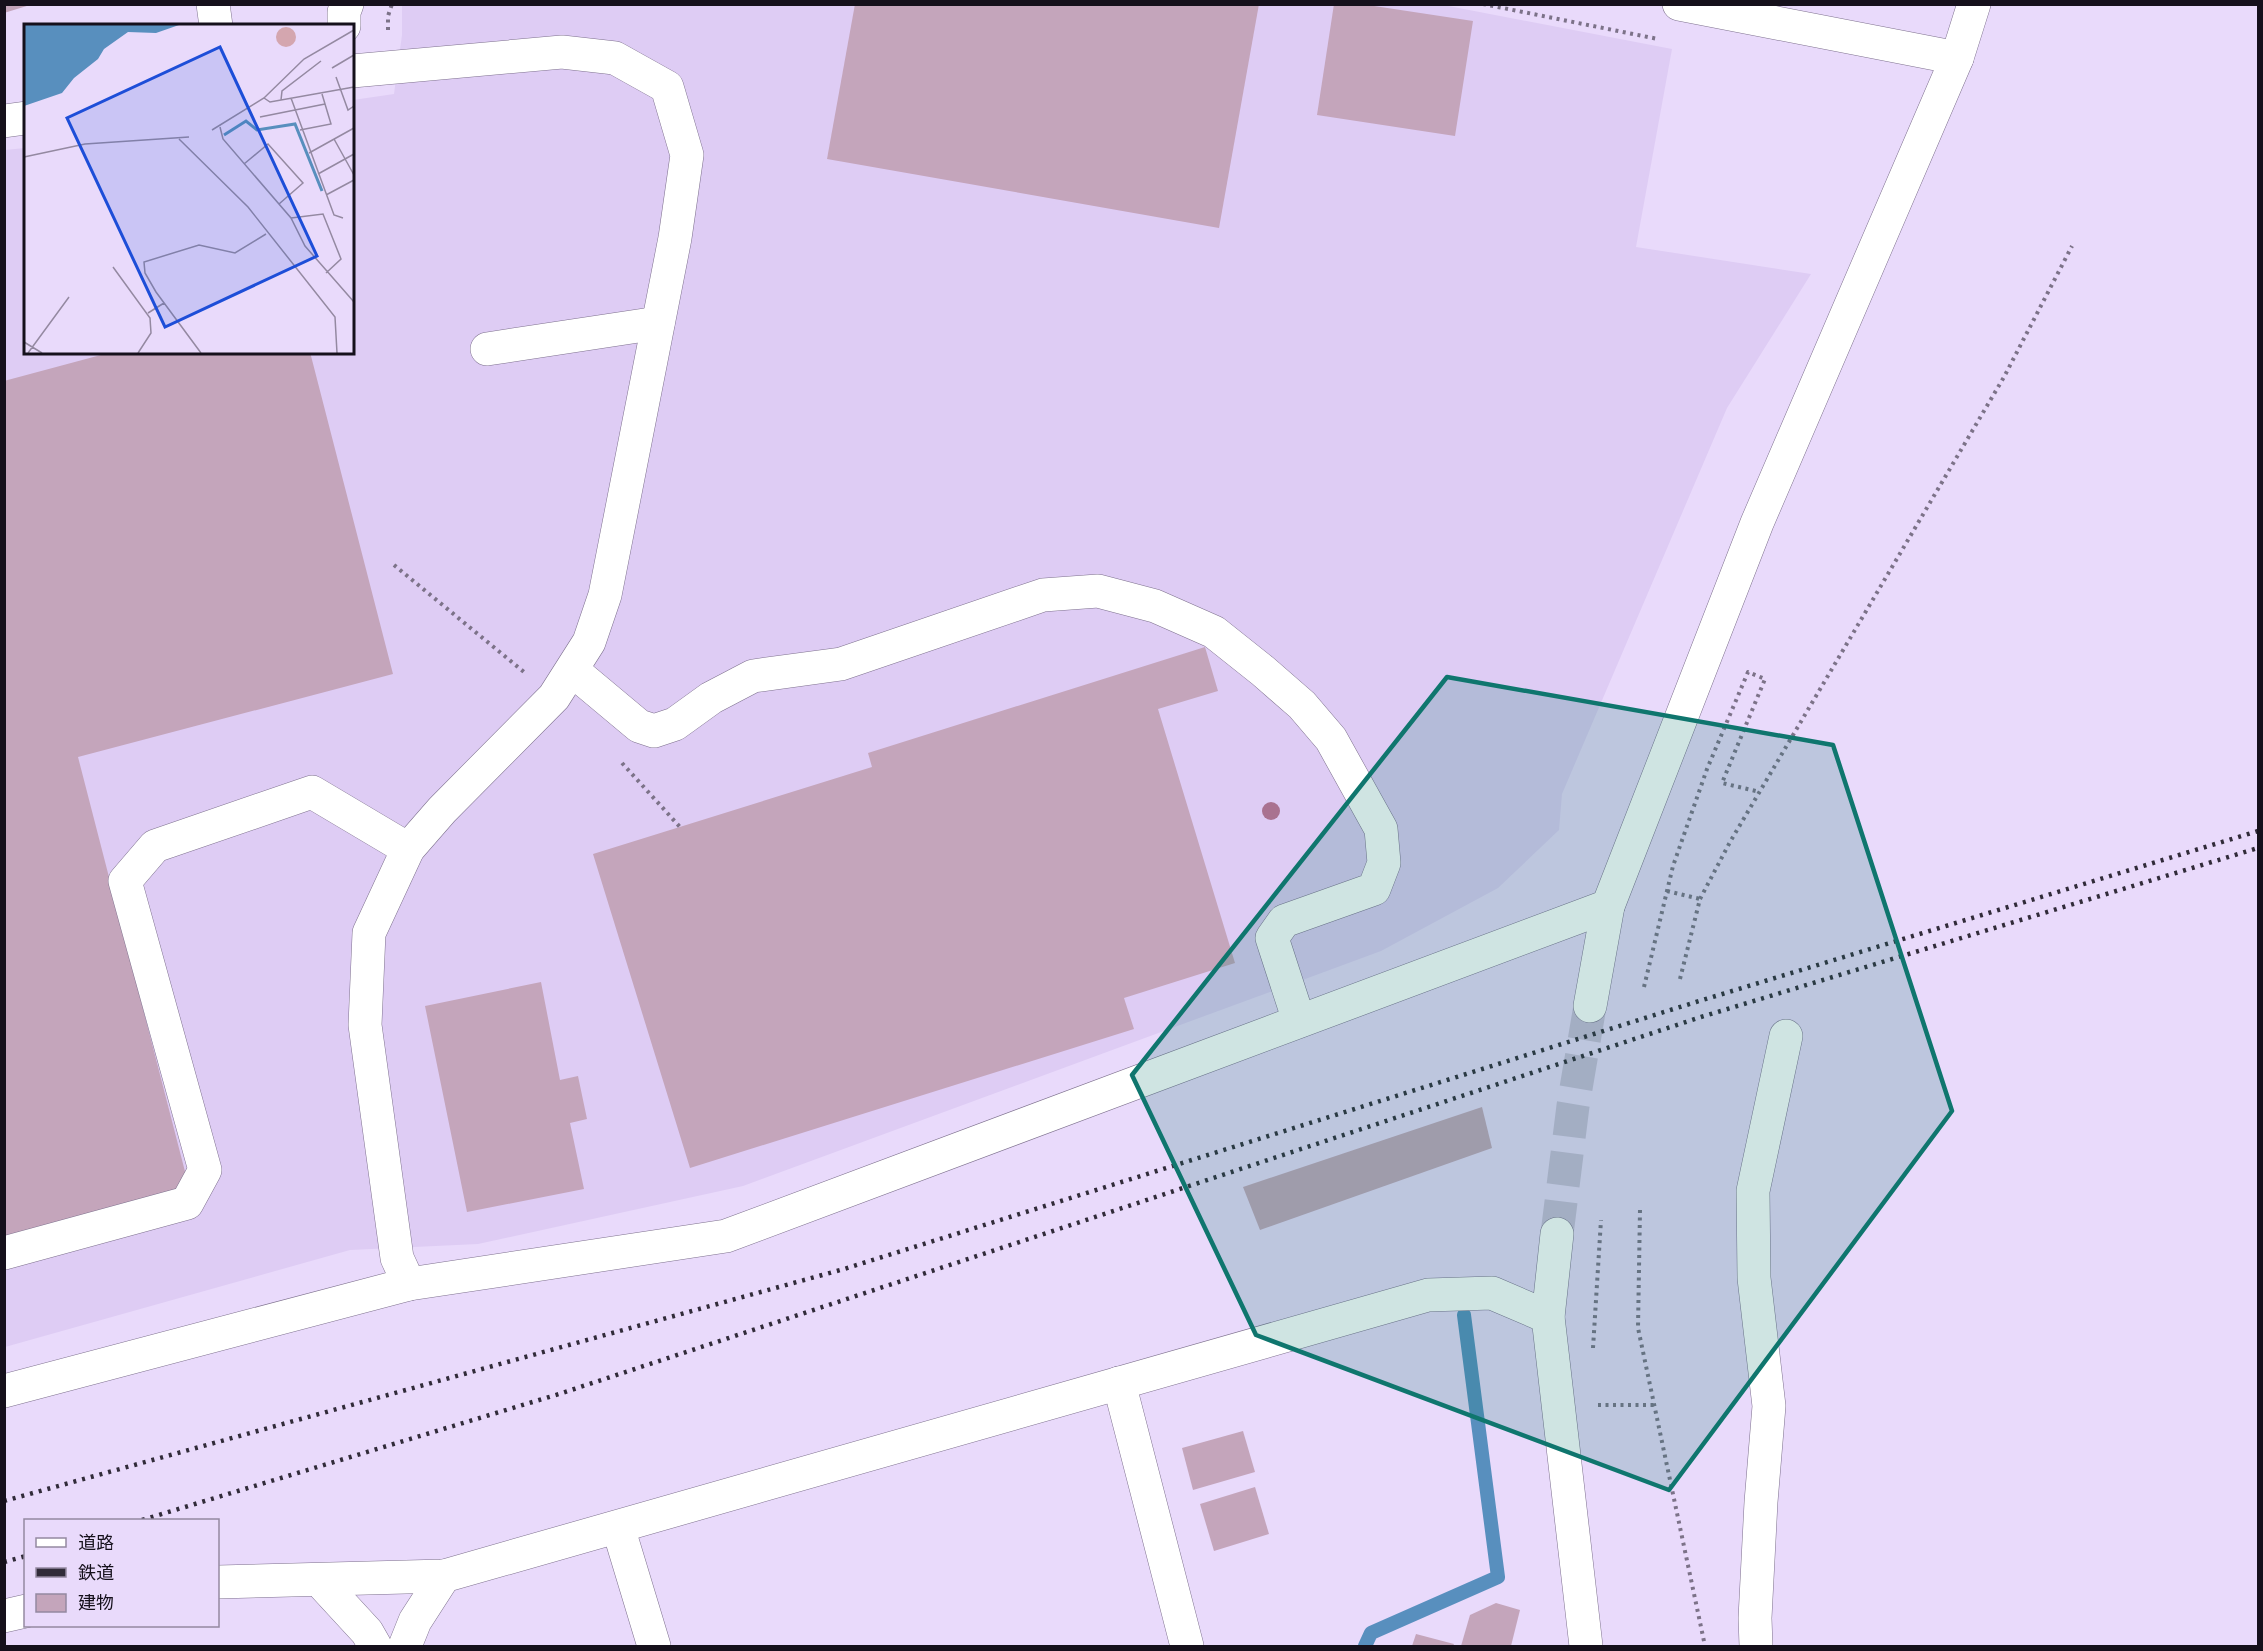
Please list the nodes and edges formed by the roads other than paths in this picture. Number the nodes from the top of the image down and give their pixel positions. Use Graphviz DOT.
graph roads {
  1 [pos="213,4"];
  2 [pos="347,4"];
  3 [pos="1679,4"];
  4 [pos="1974,4"];
  5 [pos="216,24"];
  6 [pos="344,24"];
  7 [pos="1957,58"];
  8 [pos="354,71"];
  9 [pos="24,118"];
  10 [pos="4,121"];
  11 [pos="658,322"];
  12 [pos="487,349"];
  13 [pos="572,670"];
  14 [pos="408,849"];
  15 [pos="1608,906"];
  16 [pos="1590,1006"];
  17 [pos="1299,1021"];
  18 [pos="1786,1036"];
  19 [pos="1557,1234"];
  20 [pos="4,1253"];
  21 [pos="409,1284"];
  22 [pos="1548,1317"];
  23 [pos="1119,1383"];
  24 [pos="4,1391"];
  25 [pos="618,1527"];
  26 [pos="444,1576"];
  27 [pos="320,1581"];
  28 [pos="219,1582"];
  29 [pos="24,1611"];
  30 [pos="4,1616"];
  31 [pos="375,1647"];
  32 [pos="405,1647"];
  33 [pos="654,1647"];
  34 [pos="1187,1647"];
  35 [pos="1586,1647"];
  36 [pos="1756,1647"];
  1 -- 5 [label="street"];
  2 -- 6 [label="street"];
  3 -- 7 [label="street"];
  4 -- 7 [label="street"];
  7 -- 15 [label="street"];
  8 -- 11 [label="street"];
  9 -- 10 [label="street"];
  11 -- 12 [label="street"];
  11 -- 13 [label="street"];
  13 -- 14 [label="street"];
  13 -- 17 [label="street"];
  14 -- 20 [label="street"];
  14 -- 21 [label="street"];
  15 -- 16 [label="street"];
  15 -- 17 [label="street"];
  17 -- 21 [label="street"];
  18 -- 36 [label="street"];
  19 -- 22 [label="street"];
  21 -- 24 [label="street"];
  22 -- 23 [label="street"];
  22 -- 35 [label="street"];
  23 -- 25 [label="street"];
  23 -- 34 [label="street"];
  25 -- 26 [label="street"];
  25 -- 33 [label="street"];
  26 -- 27 [label="street"];
  26 -- 32 [label="street"];
  27 -- 28 [label="street"];
  27 -- 31 [label="street"];
  29 -- 30 [label="street"];
}
